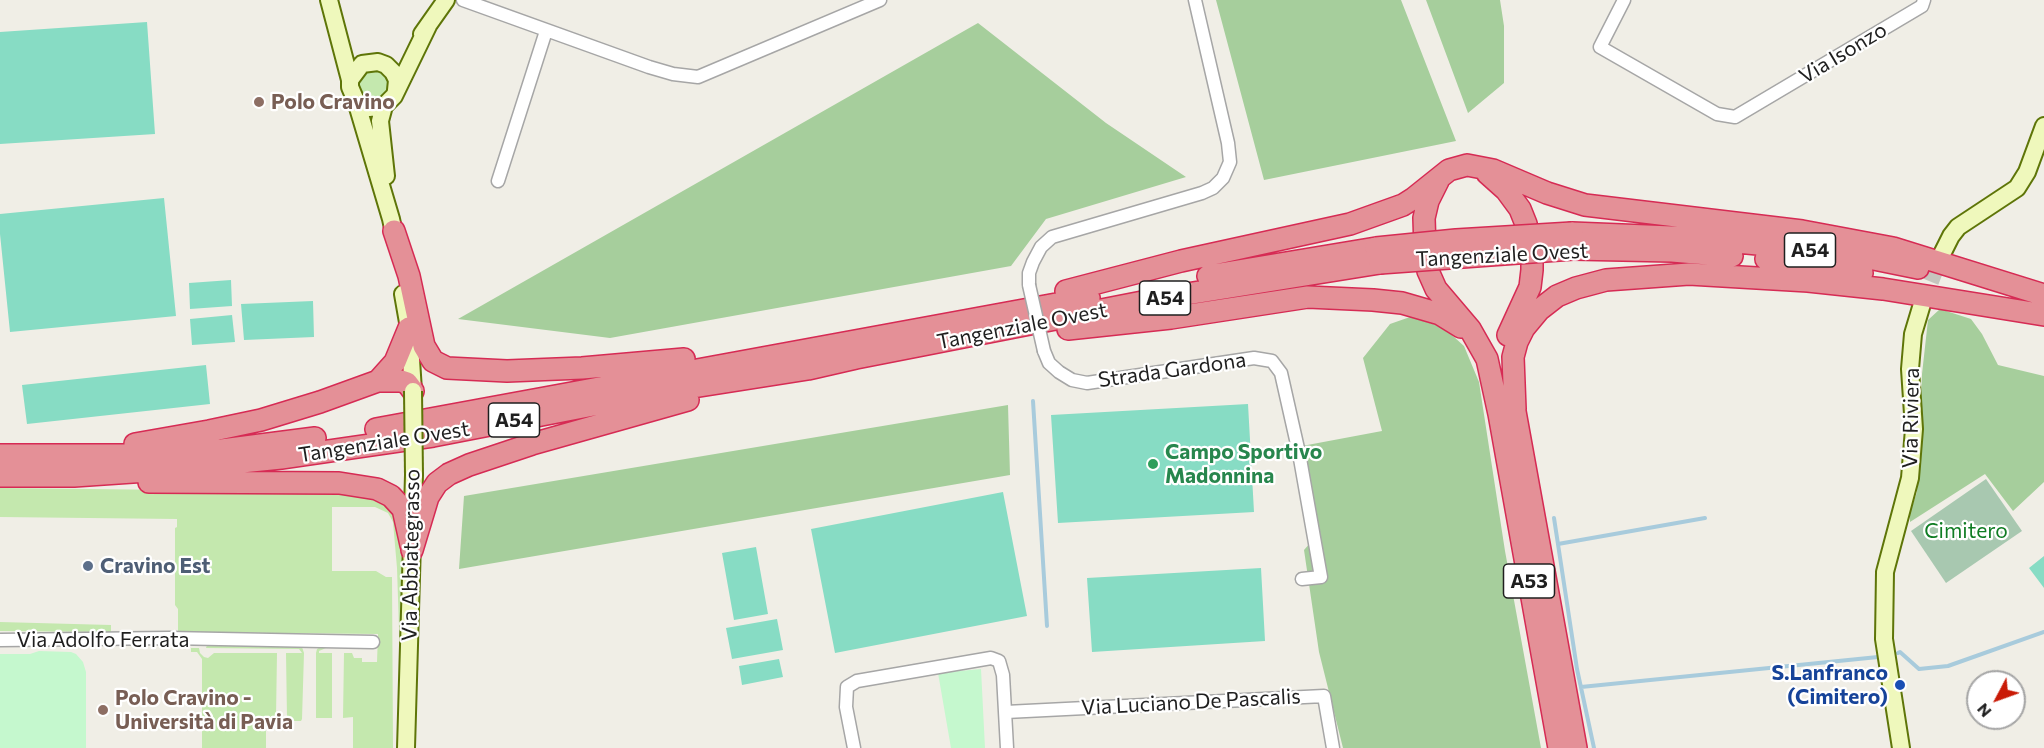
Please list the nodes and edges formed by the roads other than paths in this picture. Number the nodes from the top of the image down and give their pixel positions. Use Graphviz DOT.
graph roads {
  1 [pos="329,0"];
  2 [pos="446,0"];
  3 [pos="463,0"];
  4 [pos="880,0"];
  5 [pos="1195,0"];
  6 [pos="1624,0"];
  7 [pos="1924,0"];
  8 [pos="428,26"];
  9 [pos="546,31"];
  10 [pos="339,44"];
  11 [pos="362,64"];
  12 [pos="386,65"];
  13 [pos="350,80"];
  14 [pos="396,90"];
  15 [pos="356,101"];
  16 [pos="384,106"];
  17 [pos="2044,126"];
  18 [pos="1473,166"];
  19 [pos="1441,175"];
  20 [pos="498,181"];
  21 [pos="393,225"];
  22 [pos="1573,241"];
  23 [pos="1941,256"];
  24 [pos="2044,296"];
  25 [pos="1922,304"];
  26 [pos="2044,314"];
  27 [pos="409,328"];
  28 [pos="952,331"];
  29 [pos="855,341"];
  30 [pos="1481,346"];
  31 [pos="808,369"];
  32 [pos="378,381"];
  33 [pos="413,390"];
  34 [pos="1507,412"];
  35 [pos="0,455"];
  36 [pos="49,455"];
  37 [pos="0,476"];
  38 [pos="74,476"];
  39 [pos="412,550"];
  40 [pos="1302,579"];
  41 [pos="0,640"];
  42 [pos="373,642"];
  43 [pos="1006,712"];
  44 [pos="406,748"];
  45 [pos="854,748"];
  46 [pos="1007,748"];
  47 [pos="1333,748"];
  48 [pos="1559,748"];
  49 [pos="1576,748"];
  50 [pos="1901,748"];
  1 -- 10 [label="main road"];
  2 -- 8 [label="main road"];
  3 -- 9 [label="street"];
  4 -- 9 [label="street"];
  5 -- 40 [label="street, Strada Gardona, bridge"];
  6 -- 7 [label="street, Via Isonzo"];
  8 -- 12 [label="main road"];
  8 -- 14 [label="main road"];
  9 -- 20 [label="street"];
  10 -- 11 [label="main road"];
  10 -- 13 [label="main road"];
  11 -- 12 [label="main road"];
  11 -- 13 [label="main road"];
  12 -- 14 [label="main road"];
  13 -- 15 [label="main road"];
  14 -- 16 [label="main road"];
  15 -- 16 [label="main road"];
  15 -- 21 [label="main road, Via Abbiategrasso"];
  16 -- 21 [label="main road, Via Abbiategrasso"];
  17 -- 23 [label="main road"];
  18 -- 19 [label="highway"];
  18 -- 24 [label="highway"];
  18 -- 34 [label="highway, A53"];
  19 -- 28 [label="highway"];
  19 -- 30 [label="highway, A53"];
  21 -- 27 [label="main road, Via Abbiategrasso"];
  21 -- 29 [label="highway"];
  22 -- 24 [label="highway, Tangenziale Ovest / A54"];
  22 -- 26 [label="highway, Tangenziale Ovest / A54"];
  22 -- 28 [label="highway, Tangenziale Ovest / A54, bridge"];
  25 -- 50 [label="main road, Via Riviera"];
  26 -- 34 [label="highway"];
  27 -- 32 [label="highway"];
  27 -- 33 [label="main road, Via Abbiategrasso"];
  28 -- 29 [label="highway, Tangenziale Ovest / A54"];
  28 -- 30 [label="highway"];
  28 -- 31 [label="highway, Tangenziale Ovest / A54"];
  29 -- 36 [label="highway, Tangenziale Ovest / A54"];
  30 -- 34 [label="highway, A53"];
  31 -- 38 [label="highway, Tangenziale Ovest / A54"];
  31 -- 39 [label="highway"];
  32 -- 33 [label="highway"];
  32 -- 36 [label="highway"];
  33 -- 39 [label="main road, Via Abbiategrasso, bridge"];
  34 -- 48 [label="highway, A53"];
  34 -- 49 [label="highway, A53"];
  35 -- 36 [label="highway, Tangenziale Ovest / A54"];
  37 -- 38 [label="highway, Tangenziale Ovest / A54"];
  38 -- 39 [label="highway"];
  39 -- 44 [label="main road, Via Abbiategrasso"];
  41 -- 42 [label="street, Via Adolfo Ferrata"];
  43 -- 45 [label="street"];
  43 -- 46 [label="street"];
  43 -- 47 [label="street, Via Luciano De Pascalis"];
}
